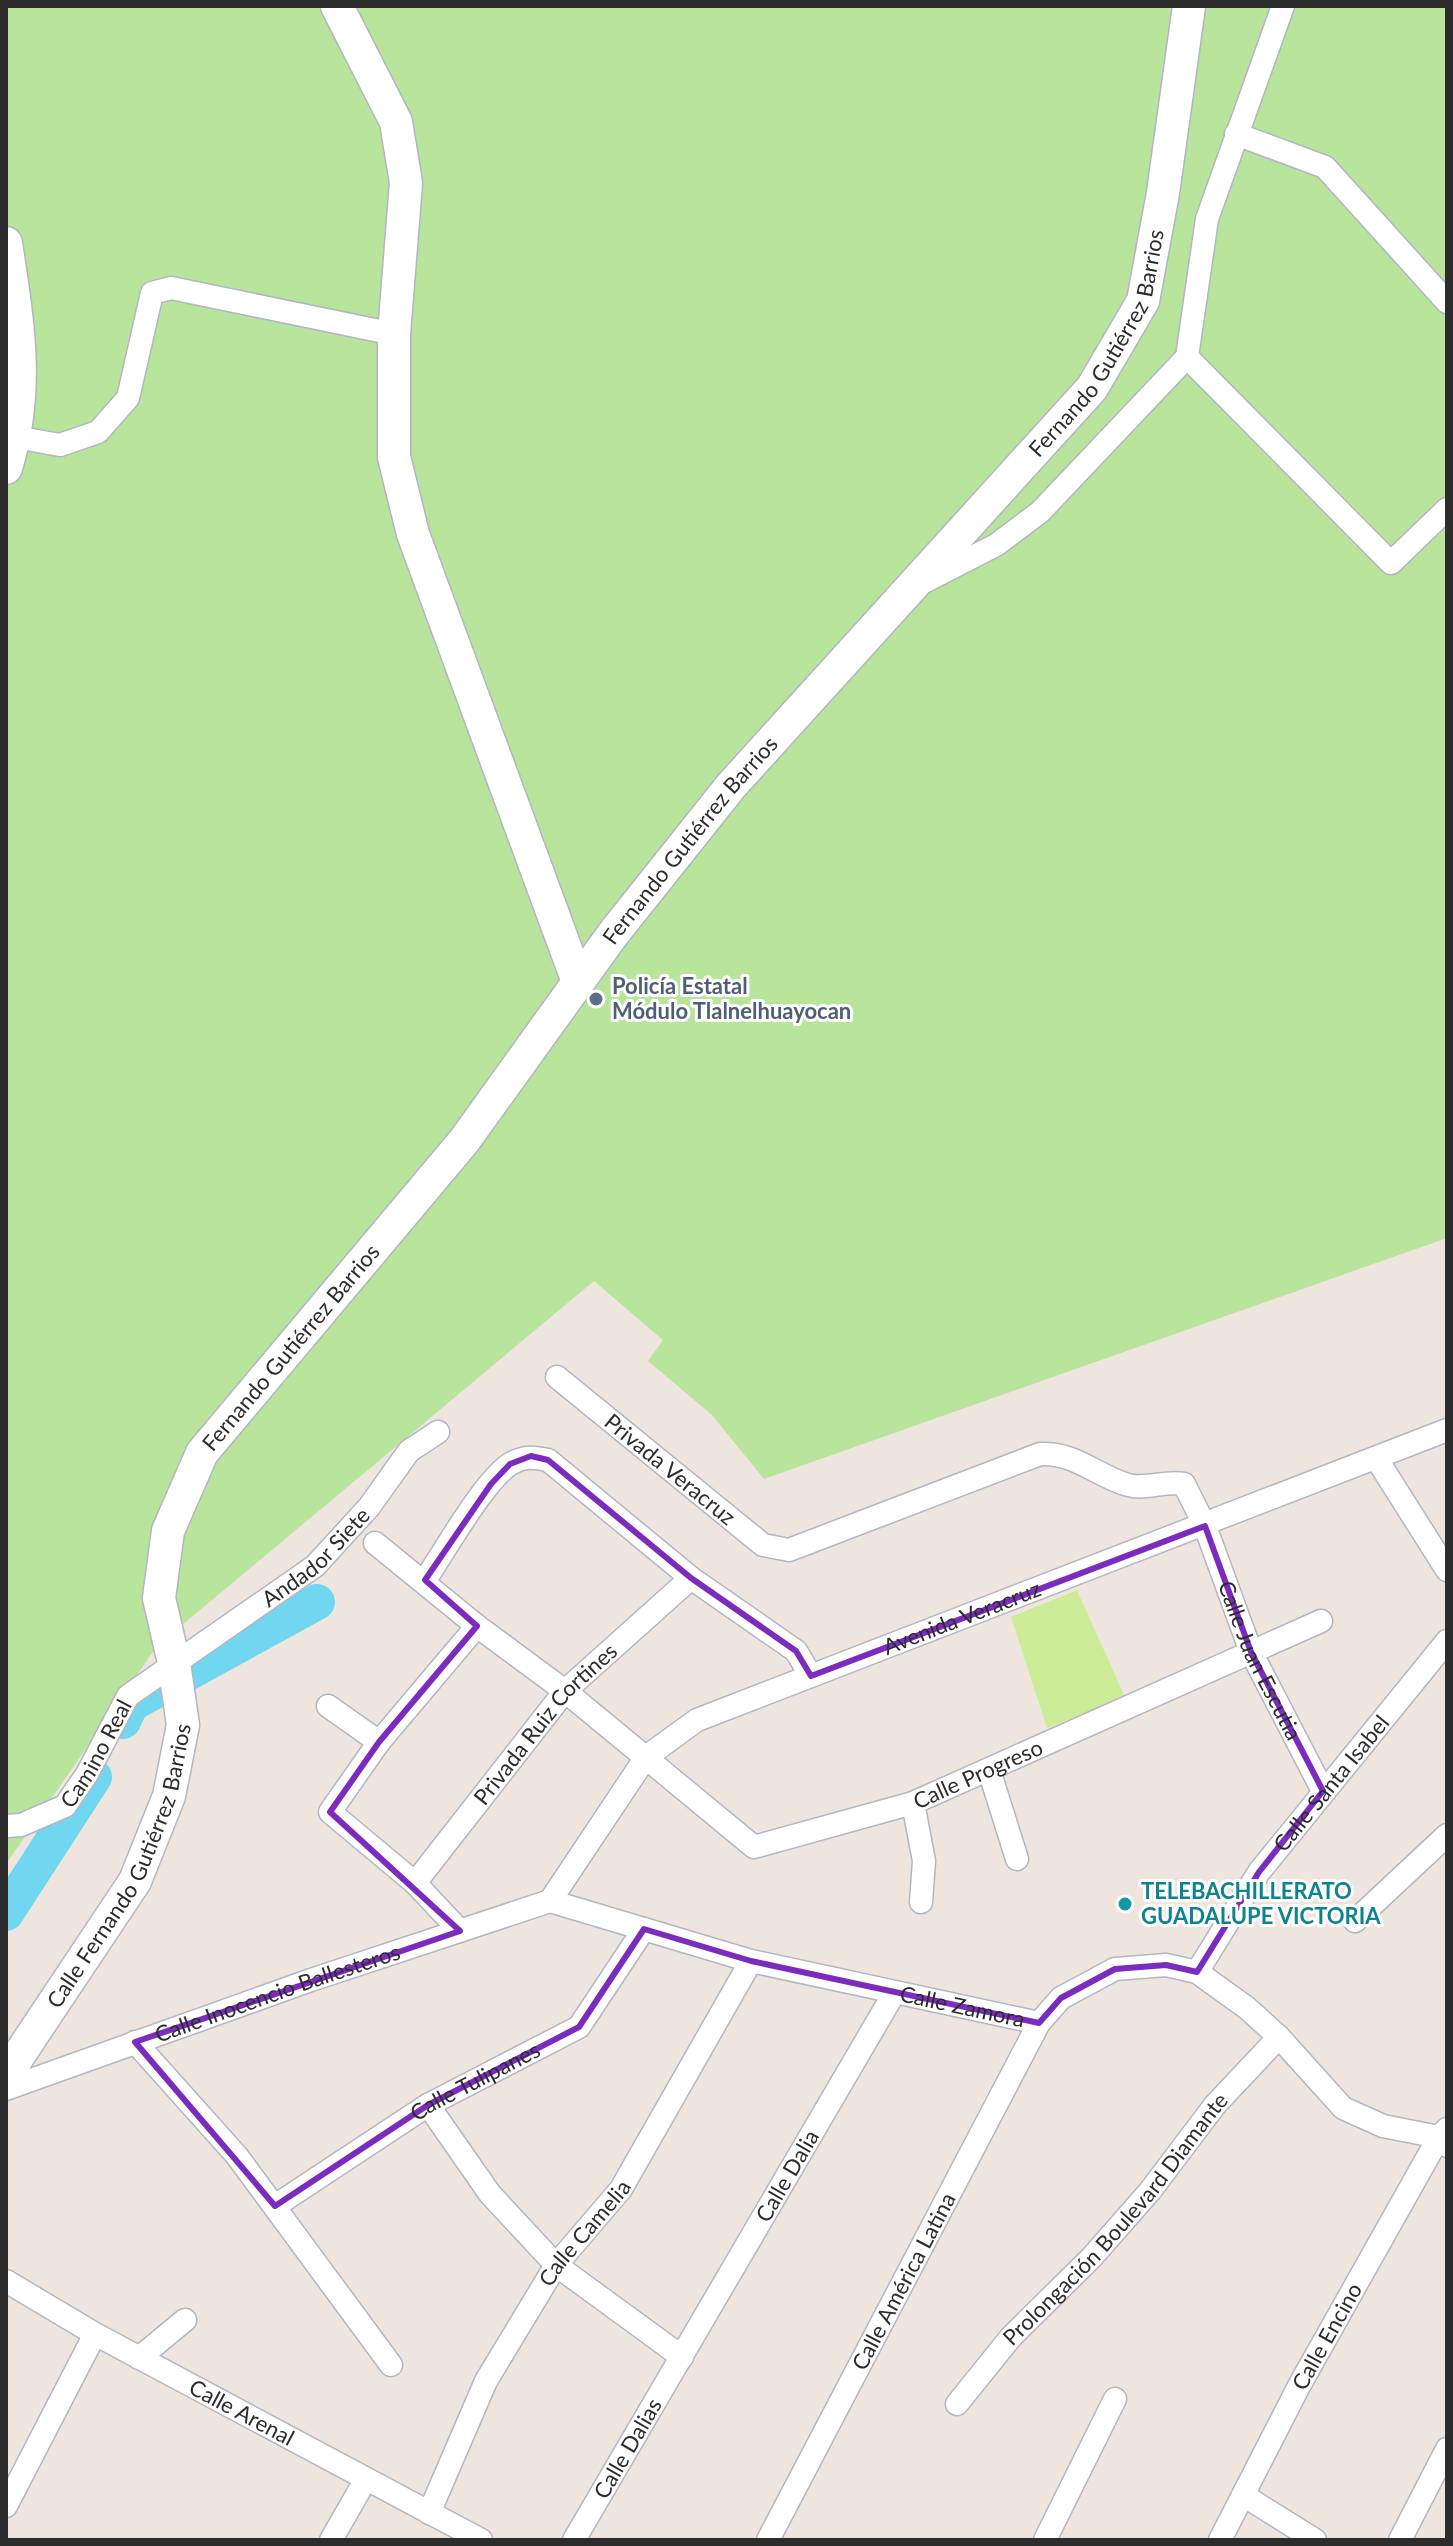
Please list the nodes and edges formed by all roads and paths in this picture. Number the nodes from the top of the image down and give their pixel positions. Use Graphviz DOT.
graph roads {
  1 [pos="337,6"];
  2 [pos="1189,6"];
  3 [pos="1283,6"];
  4 [pos="1236,134"];
  5 [pos="6,243"];
  6 [pos="1439,278"];
  7 [pos="1447,302"];
  8 [pos="394,334"];
  9 [pos="14,352"];
  10 [pos="1187,357"];
  11 [pos="15,437"];
  12 [pos="6,468"];
  13 [pos="1447,509"];
  14 [pos="914,587"];
  15 [pos="578,982"];
  16 [pos="557,1377"];
  17 [pos="1447,1430"];
  18 [pos="438,1432"];
  19 [pos="1376,1458"];
  20 [pos="1205,1526"];
  21 [pos="375,1543"];
  22 [pos="789,1550"];
  23 [pos="1447,1570"];
  24 [pos="691,1578"];
  25 [pos="425,1580"];
  26 [pos="1321,1621"];
  27 [pos="477,1626"];
  28 [pos="1447,1641"];
  29 [pos="1251,1652"];
  30 [pos="811,1676"];
  31 [pos="177,1681"];
  32 [pos="565,1691"];
  33 [pos="328,1706"];
  34 [pos="379,1742"];
  35 [pos="646,1757"];
  36 [pos="989,1770"];
  37 [pos="1323,1791"];
  38 [pos="913,1803"];
  39 [pos="6,1826"];
  40 [pos="1447,1835"];
  41 [pos="1017,1859"];
  42 [pos="415,1883"];
  43 [pos="550,1901"];
  44 [pos="921,1902"];
  45 [pos="1355,1921"];
  46 [pos="644,1929"];
  47 [pos="460,1931"];
  48 [pos="751,1961"];
  49 [pos="1197,1972"];
  50 [pos="893,1995"];
  51 [pos="1039,2023"];
  52 [pos="1279,2037"];
  53 [pos="135,2042"];
  54 [pos="10,2069"];
  55 [pos="6,2089"];
  56 [pos="428,2105"];
  57 [pos="1444,2138"];
  58 [pos="275,2206"];
  59 [pos="556,2265"];
  60 [pos="6,2281"];
  61 [pos="185,2320"];
  62 [pos="95,2334"];
  63 [pos="682,2357"];
  64 [pos="139,2358"];
  65 [pos="391,2365"];
  66 [pos="1115,2399"];
  67 [pos="957,2404"];
  68 [pos="1447,2449"];
  69 [pos="366,2479"];
  70 [pos="1243,2495"];
  71 [pos="6,2506"];
  72 [pos="429,2513"];
  73 [pos="331,2540"];
  74 [pos="481,2540"];
  75 [pos="574,2540"];
  76 [pos="768,2540"];
  77 [pos="1045,2540"];
  78 [pos="1220,2540"];
  79 [pos="1315,2540"];
  80 [pos="1400,2540"];
  1 -- 8 [label="main road"];
  2 -- 14 [label="main road, Fernando Gutiérrez Barrios"];
  3 -- 4 [label="street"];
  4 -- 6 [label="street"];
  4 -- 10 [label="street"];
  5 -- 9 [label="main road"];
  6 -- 7 [label="street"];
  8 -- 11 [label="street"];
  8 -- 15 [label="main road"];
  9 -- 11 [label="main road"];
  10 -- 13 [label="street"];
  10 -- 14 [label="street"];
  11 -- 12 [label="main road"];
  14 -- 15 [label="main road, Fernando Gutiérrez Barrios"];
  15 -- 31 [label="main road, Fernando Gutiérrez Barrios"];
  16 -- 22 [label="street, Privada Veracruz"];
  17 -- 19 [label="street, Avenida Veracruz"];
  18 -- 31 [label="street, Andador Siete"];
  19 -- 20 [label="street, Avenida Veracruz"];
  19 -- 23 [label="street"];
  20 -- 22 [label="street, Calle Juan Escutia"];
  20 -- 29 [label="street, Calle Juan Escutia"];
  20 -- 30 [label="street, Avenida Veracruz"];
  21 -- 25 [label="street"];
  24 -- 25 [label="street"];
  24 -- 30 [label="street"];
  24 -- 32 [label="street, Privada Ruiz Cortines"];
  25 -- 27 [label="street"];
  26 -- 29 [label="street, Calle Progreso"];
  27 -- 32 [label="street"];
  27 -- 34 [label="street"];
  28 -- 37 [label="street, Calle Santa Isabel"];
  29 -- 36 [label="street, Calle Progreso"];
  29 -- 37 [label="street, Calle Juan Escutia"];
  30 -- 35 [label="street, Avenida Veracruz"];
  31 -- 39 [label="street, Camino Real"];
  31 -- 54 [label="main road, Calle Fernando Gutiérrez Barrios"];
  32 -- 35 [label="street"];
  32 -- 42 [label="street, Privada Ruiz Cortines"];
  33 -- 34 [label="street"];
  34 -- 42 [label="street"];
  35 -- 38 [label="street, Calle Progreso"];
  35 -- 43 [label="street, Avenida Veracruz"];
  36 -- 38 [label="street, Calle Progreso"];
  36 -- 41 [label="street"];
  37 -- 49 [label="street, Calle Santa Isabel"];
  38 -- 44 [label="street"];
  40 -- 45 [label="street"];
  42 -- 47 [label="street"];
  43 -- 46 [label="street, Calle Zamora"];
  43 -- 47 [label="street, Calle Inocencio Ballesteros"];
  46 -- 48 [label="street, Calle Zamora"];
  46 -- 56 [label="street, Calle Tulipanes"];
  47 -- 53 [label="street, Calle Inocencio Ballesteros"];
  48 -- 50 [label="street, Calle Zamora"];
  48 -- 59 [label="street, Calle Camelia"];
  49 -- 51 [label="street, Calle Zamora"];
  49 -- 52 [label="street, Calle Zamora"];
  50 -- 51 [label="street, Calle Zamora"];
  50 -- 63 [label="street, Calle Dalia"];
  51 -- 76 [label="street, Calle América Latina"];
  52 -- 57 [label="street, Calle Zamora"];
  52 -- 67 [label="street, Prolongación Boulevard Diamante"];
  53 -- 55 [label="street, Calle Inocencio Ballesteros"];
  53 -- 58 [label="street"];
  56 -- 58 [label="street, Calle Tulipanes"];
  56 -- 59 [label="street"];
  57 -- 70 [label="street, Calle Encino"];
  58 -- 65 [label="street"];
  59 -- 63 [label="street"];
  59 -- 72 [label="street, Calle Camelia"];
  60 -- 62 [label="street, Calle Arenal"];
  61 -- 64 [label="street"];
  62 -- 64 [label="street, Calle Arenal"];
  62 -- 71 [label="street"];
  63 -- 75 [label="street, Calle Dalias"];
  64 -- 69 [label="street, Calle Arenal"];
  66 -- 77 [label="street"];
  68 -- 80 [label="street"];
  69 -- 72 [label="street, Calle Arenal"];
  69 -- 73 [label="street"];
  70 -- 78 [label="street, Calle Encino"];
  70 -- 79 [label="street"];
  72 -- 74 [label="street, Calle Arenal"];
}
